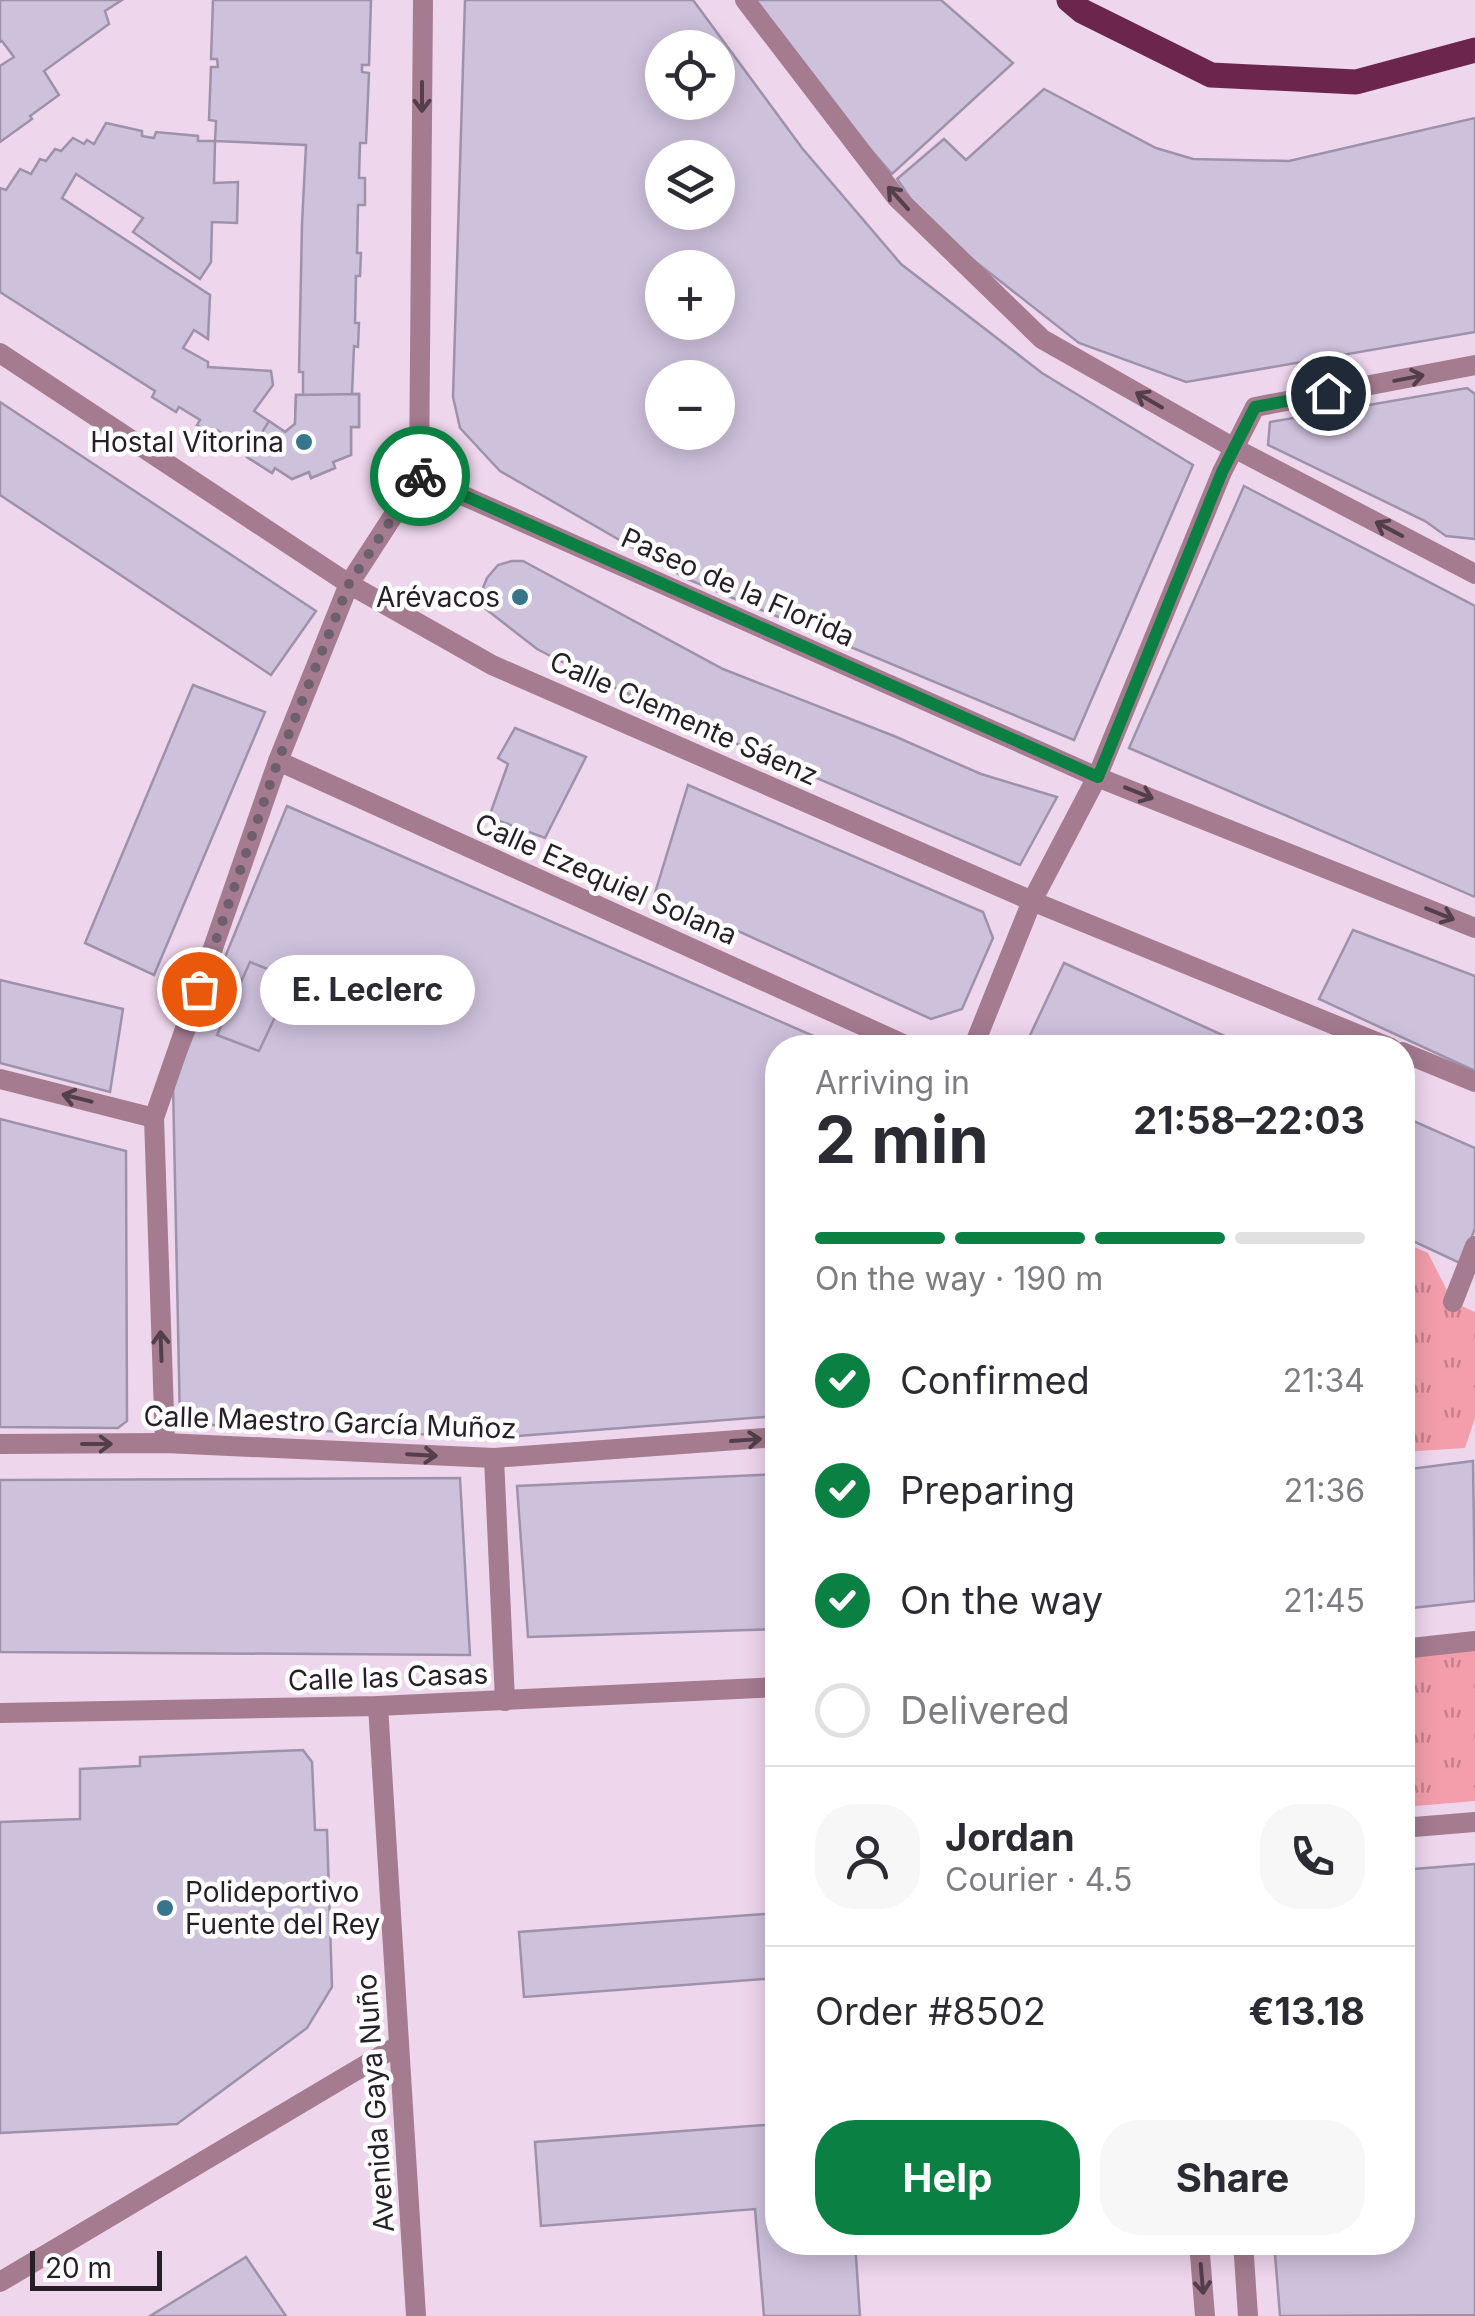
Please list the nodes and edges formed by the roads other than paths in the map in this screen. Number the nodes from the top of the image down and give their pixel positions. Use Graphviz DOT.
graph roads {
  1 [pos="423,0"];
  2 [pos="745,0"];
  3 [pos="1069,0"];
  4 [pos="1475,50"];
  5 [pos="0,353"];
  6 [pos="1475,365"];
  7 [pos="1234,448"];
  8 [pos="419,476"];
  9 [pos="1475,574"];
  10 [pos="349,584"];
  11 [pos="278,761"];
  12 [pos="1098,777"];
  13 [pos="1032,900"];
  14 [pos="1475,928"];
  15 [pos="883,1035"];
  16 [pos="977,1035"];
  17 [pos="1359,1035"];
  18 [pos="1415,1057"];
  19 [pos="0,1079"];
  20 [pos="1475,1082"];
  21 [pos="154,1118"];
  22 [pos="1475,1246"];
  23 [pos="1453,1302"];
  24 [pos="765,1439"];
  25 [pos="165,1443"];
  26 [pos="0,1444"];
  27 [pos="494,1458"];
  28 [pos="1475,1641"];
  29 [pos="1415,1648"];
  30 [pos="765,1688"];
  31 [pos="506,1700"];
  32 [pos="378,1706"];
  33 [pos="0,1713"];
  34 [pos="1475,1822"];
  35 [pos="1415,1827"];
  36 [pos="399,2046"];
  37 [pos="1200,2255"];
  38 [pos="1244,2255"];
  39 [pos="0,2282"];
  40 [pos="416,2316"];
  41 [pos="1205,2316"];
  42 [pos="1248,2316"];
  1 -- 8 [label="street, one-way"];
  7 -- 2 [label="street, one-way"];
  3 -- 4 [label="main road"];
  5 -- 10 [label="street, Calle Clemente Sáenz"];
  7 -- 6 [label="street, one-way"];
  9 -- 7 [label="street, one-way"];
  7 -- 12 [label="street"];
  8 -- 10 [label="street"];
  8 -- 12 [label="street, Paseo de la Florida"];
  10 -- 11 [label="street"];
  10 -- 13 [label="street, Calle Clemente Sáenz"];
  11 -- 15 [label="street, Calle Ezequiel Solana"];
  11 -- 21 [label="street"];
  12 -- 13 [label="street"];
  12 -- 14 [label="street, Paseo de la Florida, one-way"];
  13 -- 16 [label="street"];
  13 -- 17 [label="street, Calle Clemente Sáenz"];
  18 -- 20 [label="street"];
  21 -- 19 [label="street, one-way"];
  25 -- 21 [label="street, one-way"];
  22 -- 23 [label="street"];
  27 -- 24 [label="street, Calle Maestro García Muñoz, one-way"];
  26 -- 25 [label="street, Calle Maestro García Muñoz, one-way"];
  25 -- 27 [label="street, Calle Maestro García Muñoz, one-way"];
  27 -- 31 [label="street"];
  28 -- 29 [label="street"];
  30 -- 31 [label="street, Calle las Casas"];
  31 -- 32 [label="street, Calle las Casas"];
  32 -- 33 [label="street, Calle las Casas"];
  32 -- 36 [label="street, Avenida Gaya Nuño"];
  34 -- 35 [label="street"];
  36 -- 39 [label="street"];
  36 -- 40 [label="street, Avenida Gaya Nuño"];
  37 -- 41 [label="street, one-way"];
  38 -- 42 [label="street"];
}
